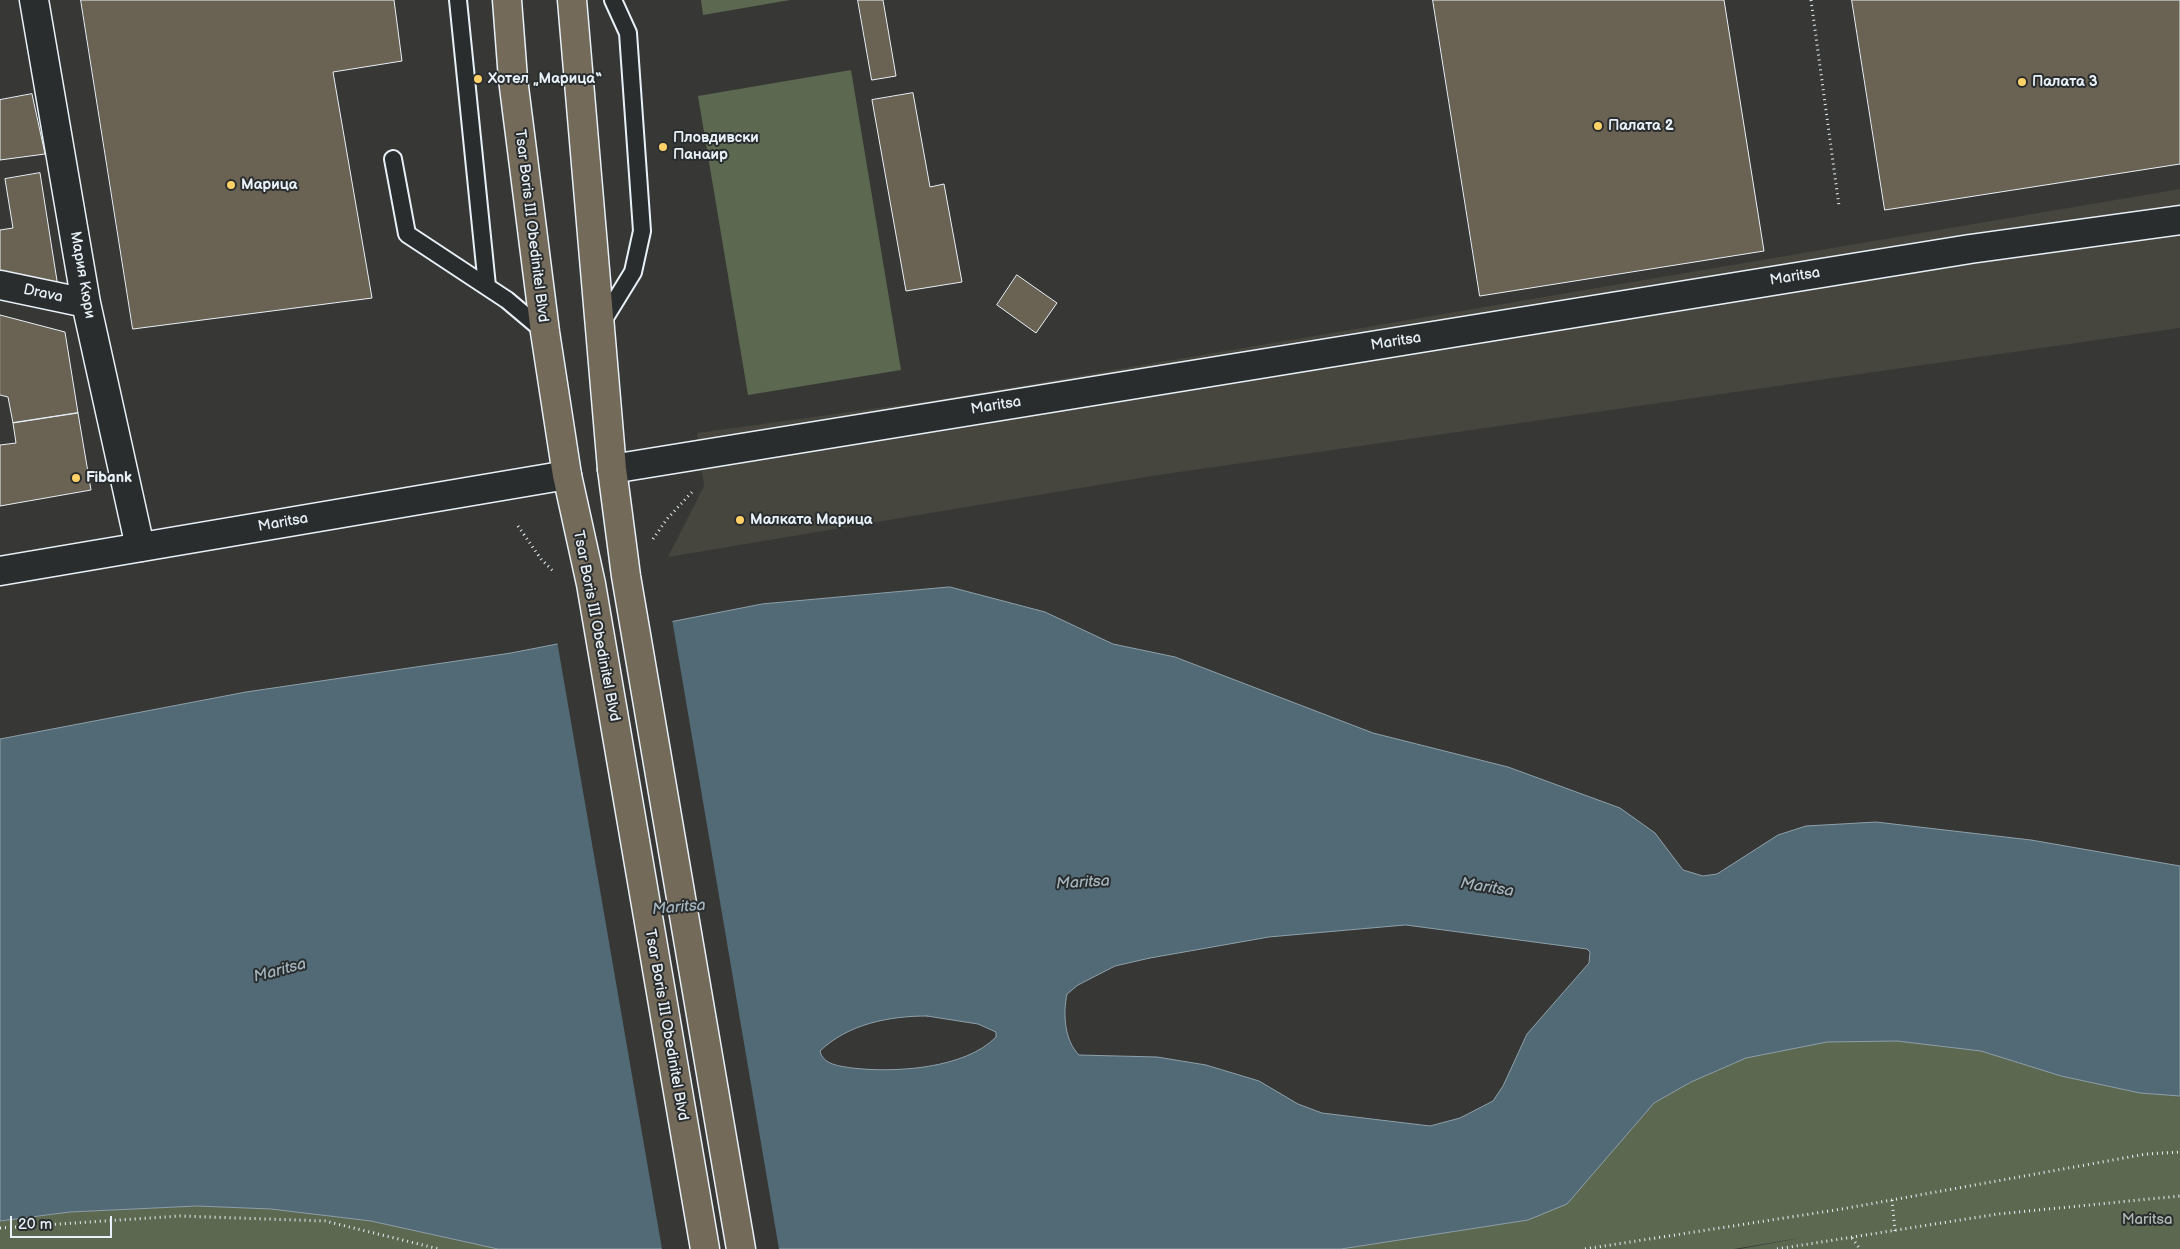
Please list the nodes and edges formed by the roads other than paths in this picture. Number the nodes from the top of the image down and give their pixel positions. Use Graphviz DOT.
graph roads {
  1 [pos="34,0"];
  2 [pos="458,0"];
  3 [pos="507,0"];
  4 [pos="572,0"];
  5 [pos="613,0"];
  6 [pos="393,159"];
  7 [pos="2180,220"];
  8 [pos="0,285"];
  9 [pos="487,286"];
  10 [pos="86,303"];
  11 [pos="601,324"];
  12 [pos="545,332"];
  13 [pos="612,469"];
  14 [pos="567,475"];
  15 [pos="140,547"];
  16 [pos="0,571"];
  17 [pos="704,1249"];
  18 [pos="741,1249"];
  1 -- 10 [label="street, Мария Кюри"];
  2 -- 9 [label="lane"];
  3 -- 12 [label="main road, Tsar Boris III Obedinitel Blvd"];
  4 -- 11 [label="main road"];
  5 -- 11 [label="lane"];
  6 -- 9 [label="lane"];
  7 -- 13 [label="street, Maritsa"];
  8 -- 10 [label="street, Drava"];
  9 -- 12 [label="lane"];
  10 -- 15 [label="street, Мария Кюри"];
  11 -- 13 [label="main road"];
  12 -- 14 [label="main road, Tsar Boris III Obedinitel Blvd"];
  13 -- 18 [label="main road"];
  14 -- 15 [label="street, Maritsa"];
  14 -- 17 [label="main road, Tsar Boris III Obedinitel Blvd"];
  15 -- 16 [label="street, Maritsa"];
}
